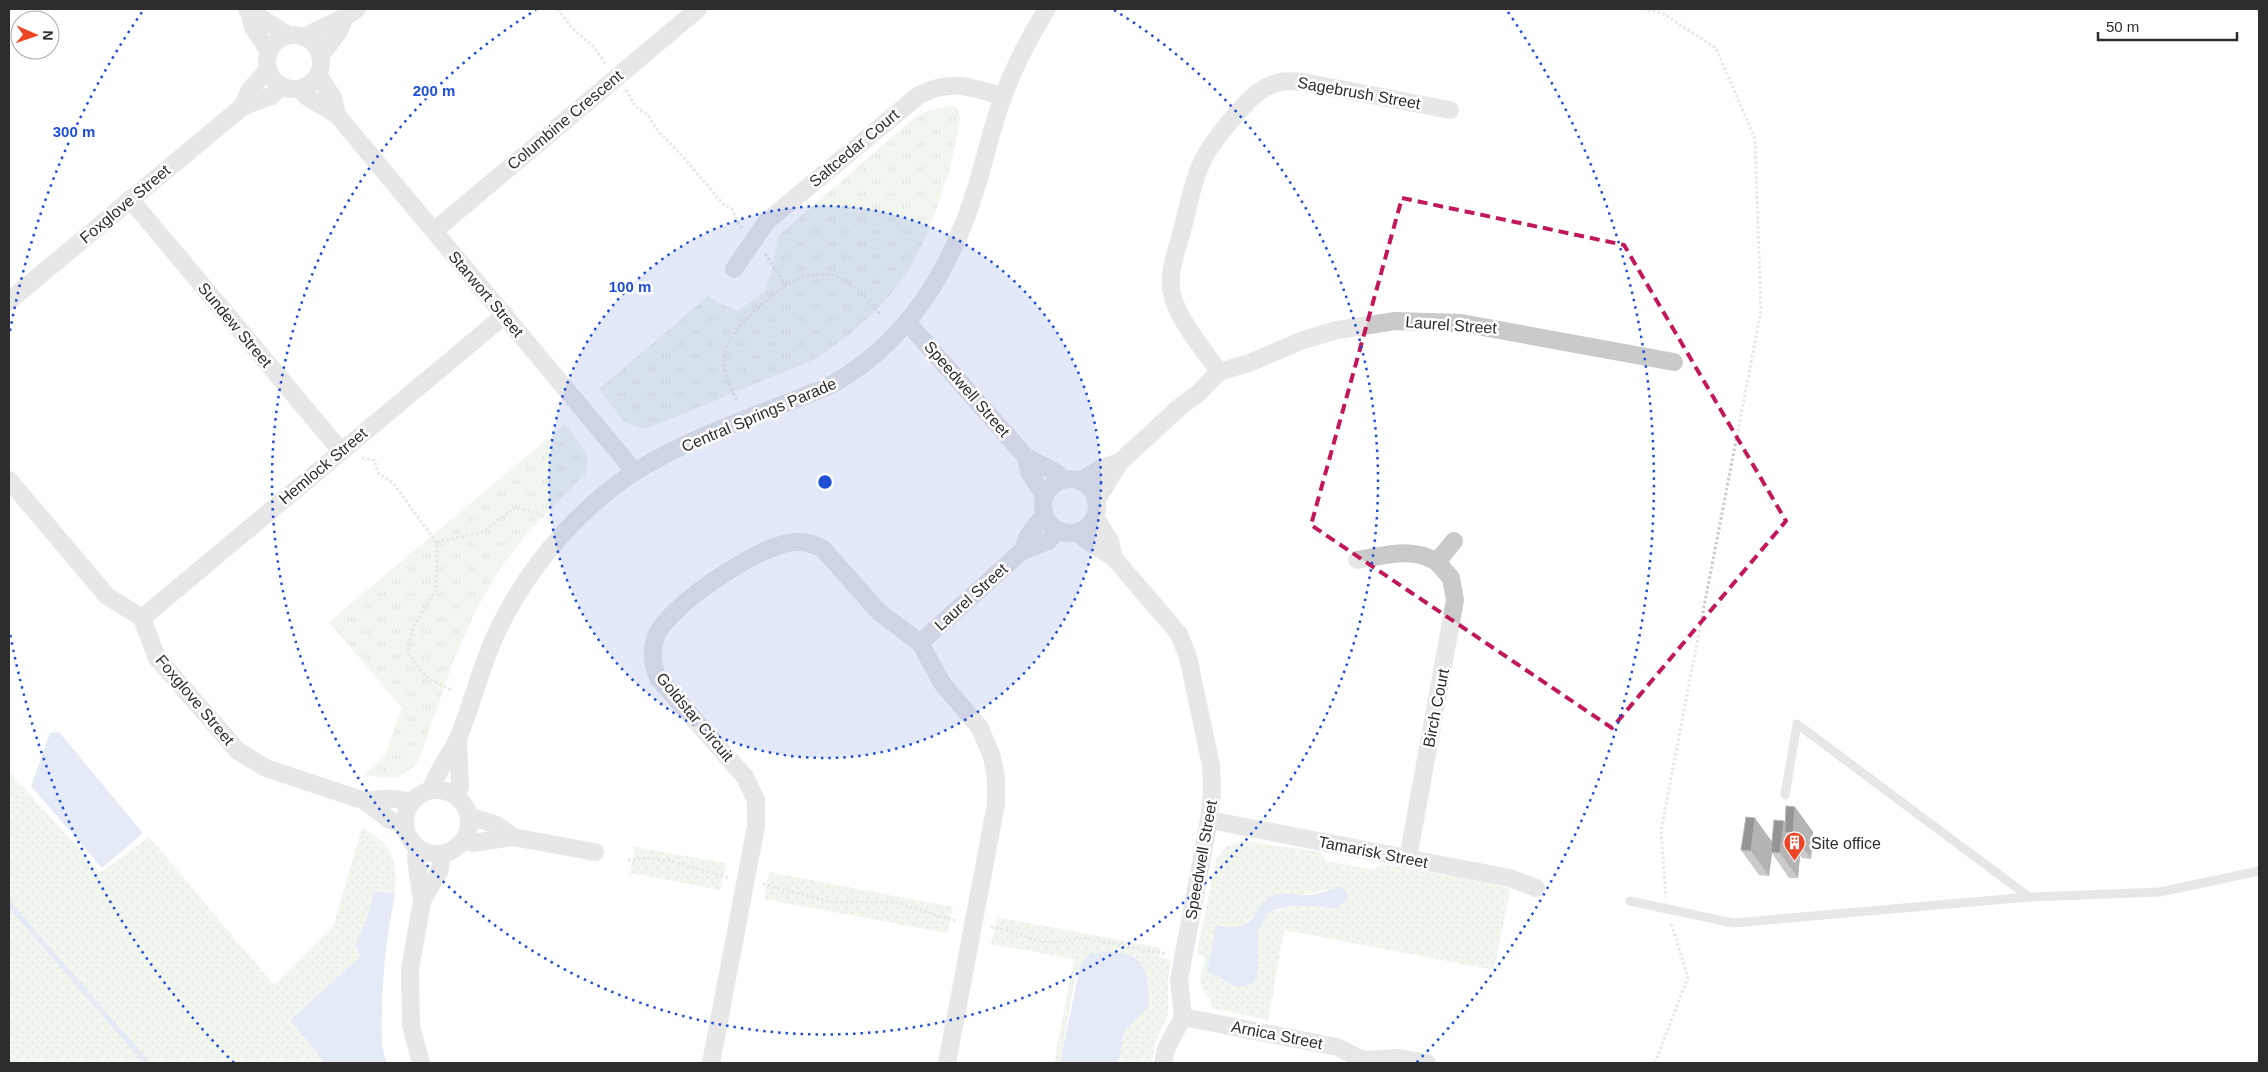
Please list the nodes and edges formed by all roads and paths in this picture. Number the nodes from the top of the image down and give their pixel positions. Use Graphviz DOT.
graph roads {
  1 [pos="558,9"];
  2 [pos="698,9"];
  3 [pos="1047,9"];
  4 [pos="1643,9"];
  5 [pos="248,10"];
  6 [pos="351,14"];
  7 [pos="288,35"];
  8 [pos="306,37"];
  9 [pos="269,52"];
  10 [pos="321,55"];
  11 [pos="606,65"];
  12 [pos="268,69"];
  13 [pos="318,76"];
  14 [pos="282,86"];
  15 [pos="300,89"];
  16 [pos="626,89"];
  17 [pos="1003,97"];
  18 [pos="242,107"];
  19 [pos="1450,110"];
  20 [pos="337,115"];
  21 [pos="130,199"];
  22 [pos="742,228"];
  23 [pos="434,231"];
  24 [pos="764,254"];
  25 [pos="734,269"];
  26 [pos="785,285"];
  27 [pos="9,301"];
  28 [pos="505,316"];
  29 [pos="881,316"];
  30 [pos="907,322"];
  31 [pos="1674,362"];
  32 [pos="1219,372"];
  33 [pos="736,400"];
  34 [pos="341,451"];
  35 [pos="1026,457"];
  36 [pos="361,458"];
  37 [pos="1120,462"];
  38 [pos="635,472"];
  39 [pos="9,480"];
  40 [pos="1072,481"];
  41 [pos="1045,497"];
  42 [pos="1096,509"];
  43 [pos="1044,515"];
  44 [pos="548,518"];
  45 [pos="1058,530"];
  46 [pos="1078,532"];
  47 [pos="1454,541"];
  48 [pos="437,542"];
  49 [pos="1022,552"];
  50 [pos="1114,558"];
  51 [pos="1357,560"];
  52 [pos="1437,562"];
  53 [pos="142,618"];
  54 [pos="920,643"];
  55 [pos="451,690"];
  56 [pos="458,738"];
  57 [pos="431,790"];
  58 [pos="457,796"];
  59 [pos="1785,796"];
  60 [pos="365,801"];
  61 [pos="411,802"];
  62 [pos="469,816"];
  63 [pos="1209,820"];
  64 [pos="405,826"];
  65 [pos="513,837"];
  66 [pos="463,842"];
  67 [pos="417,847"];
  68 [pos="595,852"];
  69 [pos="442,854"];
  70 [pos="1408,858"];
  71 [pos="628,860"];
  72 [pos="2259,871"];
  73 [pos="734,879"];
  74 [pos="758,883"];
  75 [pos="1536,888"];
  76 [pos="2029,897"];
  77 [pos="422,901"];
  78 [pos="1630,901"];
  79 [pos="1667,909"];
  80 [pos="962,922"];
  81 [pos="985,926"];
  82 [pos="1167,954"];
  83 [pos="1183,1017"];
  84 [pos="1363,1062"];
  85 [pos="421,1063"];
  86 [pos="711,1063"];
  87 [pos="947,1063"];
  88 [pos="1163,1063"];
  89 [pos="1427,1063"];
  90 [pos="1655,1063"];
  1 -- 11 [label="path"];
  2 -- 23 [label="street, Columbine Crescent"];
  3 -- 17 [label="street, Central Springs Parade"];
  4 -- 79 [label="path"];
  5 -- 7 [label="street"];
  5 -- 9 [label="street"];
  6 -- 8 [label="street"];
  6 -- 10 [label="street"];
  7 -- 8 [label="street"];
  7 -- 9 [label="street"];
  8 -- 10 [label="street"];
  9 -- 12 [label="street"];
  10 -- 13 [label="street"];
  12 -- 14 [label="street"];
  12 -- 18 [label="street, Foxglove Street"];
  13 -- 15 [label="street"];
  13 -- 20 [label="street, Starwort Street"];
  14 -- 15 [label="street"];
  14 -- 18 [label="street, Foxglove Street"];
  15 -- 20 [label="street, Starwort Street"];
  16 -- 22 [label="path"];
  17 -- 25 [label="street, Saltcedar Court"];
  17 -- 30 [label="street, Central Springs Parade"];
  18 -- 21 [label="street, Foxglove Street"];
  19 -- 32 [label="street, Sagebrush Street"];
  20 -- 23 [label="street, Starwort Street"];
  21 -- 27 [label="street, Foxglove Street"];
  21 -- 34 [label="street, Sundew Street"];
  23 -- 28 [label="street, Starwort Street"];
  24 -- 26 [label="path"];
  26 -- 29 [label="path"];
  26 -- 33 [label="path"];
  28 -- 34 [label="street, Hemlock Street"];
  28 -- 38 [label="street, Starwort Street"];
  30 -- 35 [label="street, Speedwell Street"];
  30 -- 38 [label="street, Central Springs Parade"];
  31 -- 32 [label="street, Laurel Street"];
  32 -- 37 [label="street"];
  34 -- 53 [label="street, Hemlock Street"];
  35 -- 40 [label="street, Speedwell Street"];
  35 -- 41 [label="street, Speedwell Street"];
  36 -- 48 [label="path"];
  37 -- 40 [label="street"];
  37 -- 42 [label="street"];
  38 -- 56 [label="street, Central Springs Parade"];
  39 -- 53 [label="street"];
  40 -- 41 [label="street"];
  40 -- 42 [label="street"];
  41 -- 43 [label="street"];
  42 -- 46 [label="street"];
  42 -- 50 [label="street, Speedwell Street"];
  43 -- 45 [label="street"];
  43 -- 49 [label="street, Laurel Street"];
  44 -- 48 [label="path"];
  45 -- 46 [label="street"];
  45 -- 49 [label="street, Laurel Street"];
  46 -- 50 [label="street, Speedwell Street"];
  47 -- 52 [label="street"];
  48 -- 55 [label="path"];
  49 -- 54 [label="street, Laurel Street"];
  50 -- 63 [label="street, Speedwell Street"];
  51 -- 52 [label="street"];
  52 -- 70 [label="street, Birch Court"];
  53 -- 60 [label="street, Foxglove Street"];
  54 -- 86 [label="street, Goldstar Circuit"];
  54 -- 87 [label="street, Goldstar Circuit"];
  56 -- 57 [label="street, Central Springs Parade"];
  56 -- 58 [label="street, Central Springs Parade"];
  57 -- 58 [label="street"];
  57 -- 61 [label="street"];
  58 -- 62 [label="street"];
  59 -- 76 [label="lane"];
  60 -- 61 [label="street, Foxglove Street"];
  60 -- 64 [label="street, Foxglove Street"];
  61 -- 64 [label="street"];
  62 -- 65 [label="street"];
  62 -- 66 [label="street"];
  63 -- 70 [label="street, Tamarisk Street"];
  63 -- 83 [label="street, Speedwell Street"];
  64 -- 67 [label="street"];
  65 -- 66 [label="street"];
  65 -- 68 [label="street"];
  66 -- 69 [label="street"];
  67 -- 69 [label="street"];
  67 -- 77 [label="street"];
  69 -- 77 [label="street"];
  70 -- 75 [label="street, Tamarisk Street"];
  71 -- 73 [label="path"];
  72 -- 76 [label="lane"];
  74 -- 80 [label="path"];
  76 -- 79 [label="lane"];
  77 -- 85 [label="street"];
  78 -- 79 [label="lane"];
  79 -- 90 [label="path"];
  81 -- 82 [label="path"];
  83 -- 84 [label="street, Arnica Street"];
  83 -- 88 [label="street"];
  84 -- 89 [label="street, Arnica Street"];
}
